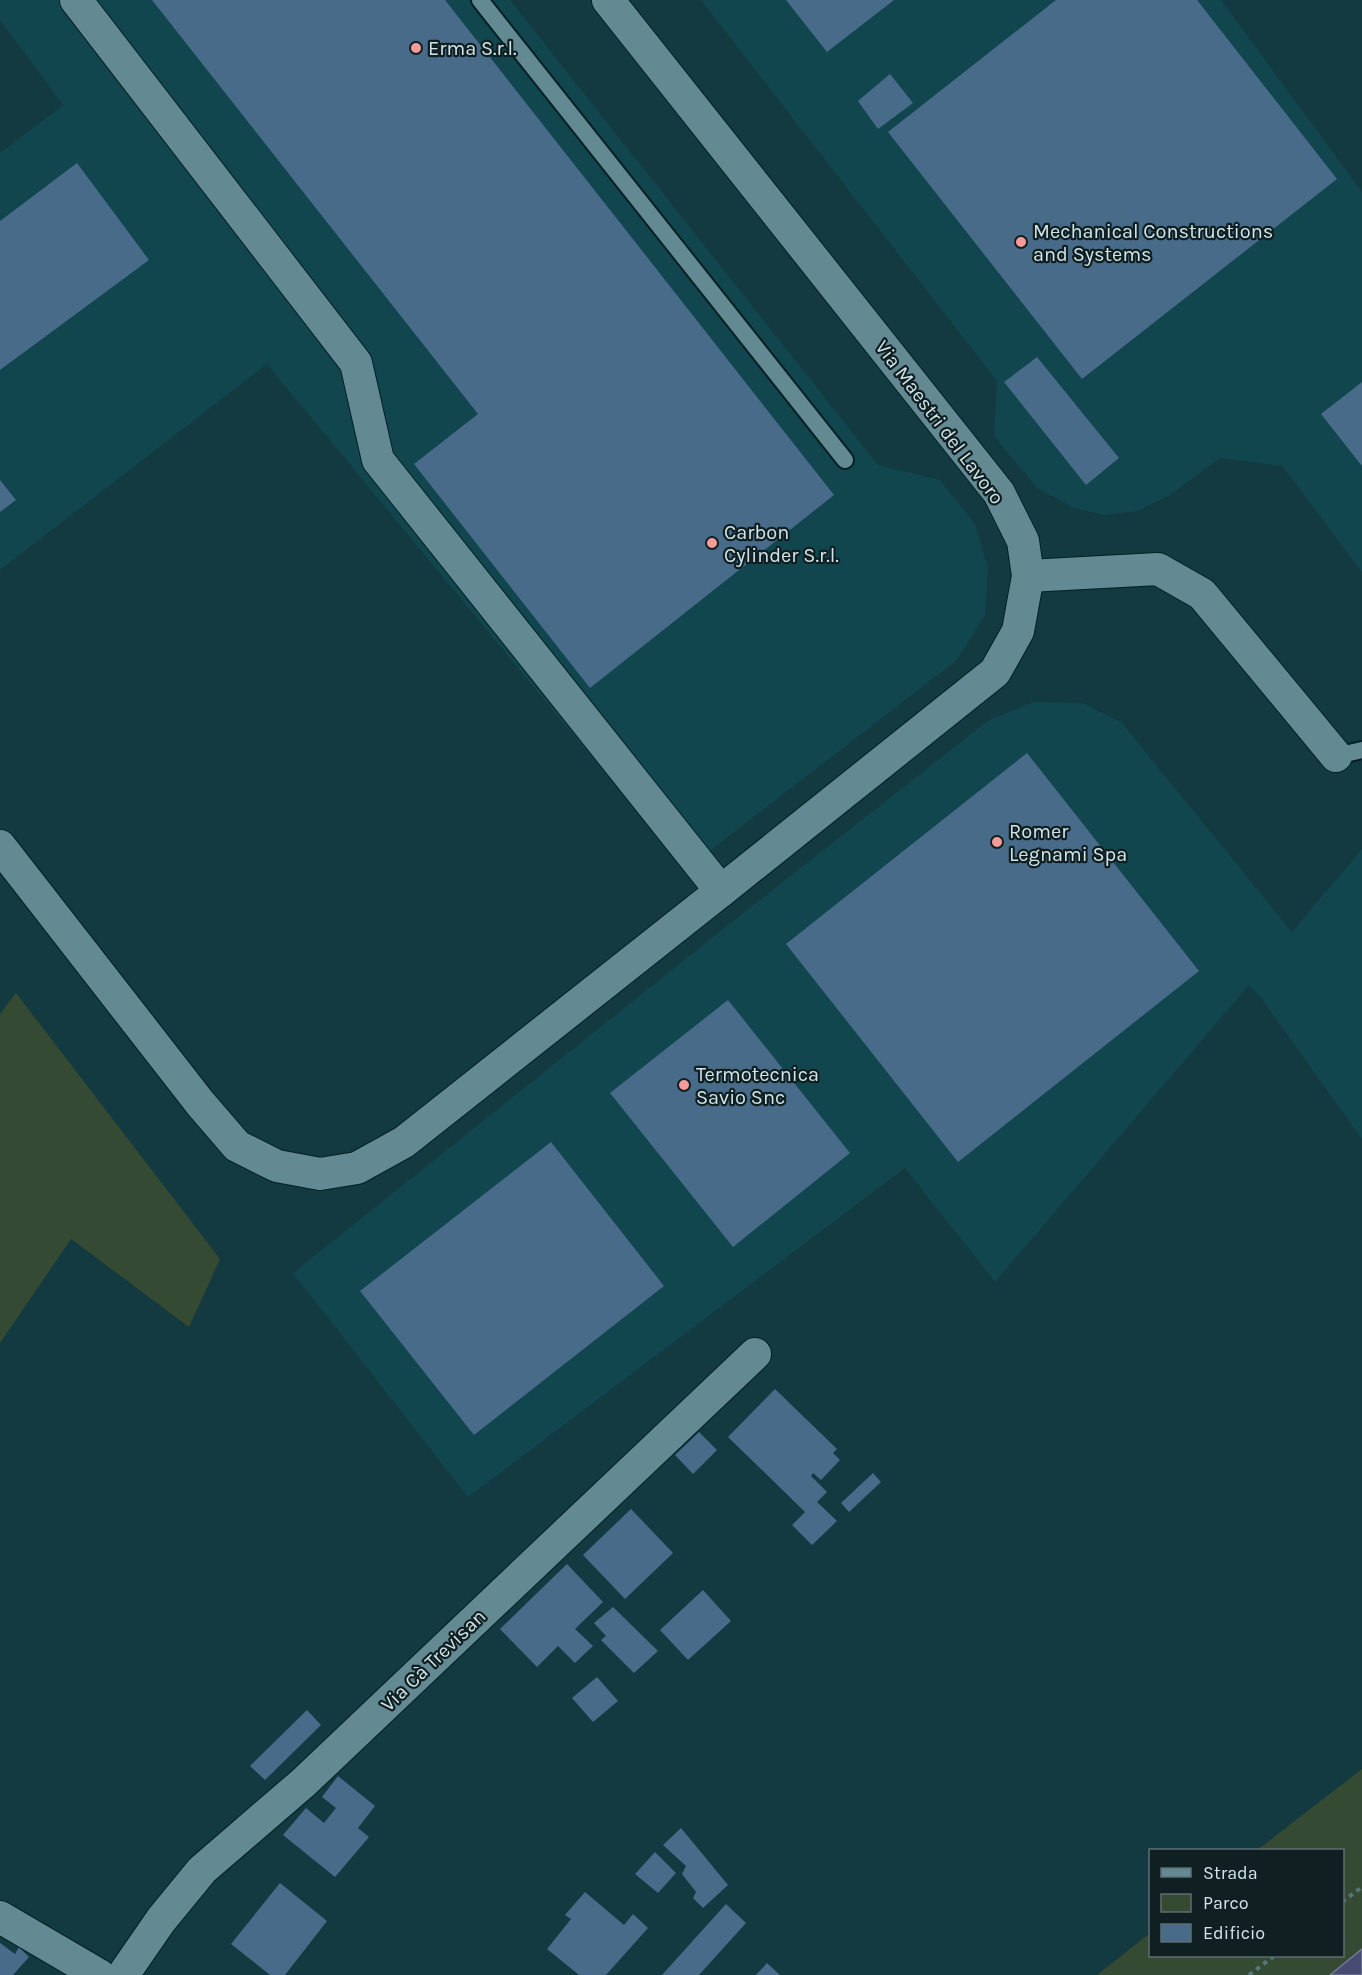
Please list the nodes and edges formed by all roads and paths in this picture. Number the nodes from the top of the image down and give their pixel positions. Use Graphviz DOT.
graph roads {
  1 [pos="76,0"];
  2 [pos="480,0"];
  3 [pos="608,0"];
  4 [pos="845,460"];
  5 [pos="1028,576"];
  6 [pos="1349,753"];
  7 [pos="0,846"];
  8 [pos="721,891"];
  9 [pos="755,1354"];
  10 [pos="1362,1887"];
  11 [pos="1344,1900"];
  12 [pos="0,1917"];
  13 [pos="1273,1957"];
  14 [pos="99,1975"];
  15 [pos="123,1975"];
  16 [pos="1249,1975"];
  1 -- 8 [label="street"];
  2 -- 4 [label="lane"];
  3 -- 5 [label="street, Via Maestri del Lavoro"];
  5 -- 6 [label="street"];
  5 -- 8 [label="street, Via Maestri del Lavoro"];
  7 -- 8 [label="street, Via Maestri del Lavoro"];
  9 -- 15 [label="street, Via Cà Trevisan"];
  10 -- 11 [label="path"];
  12 -- 14 [label="street"];
  13 -- 16 [label="path"];
}
